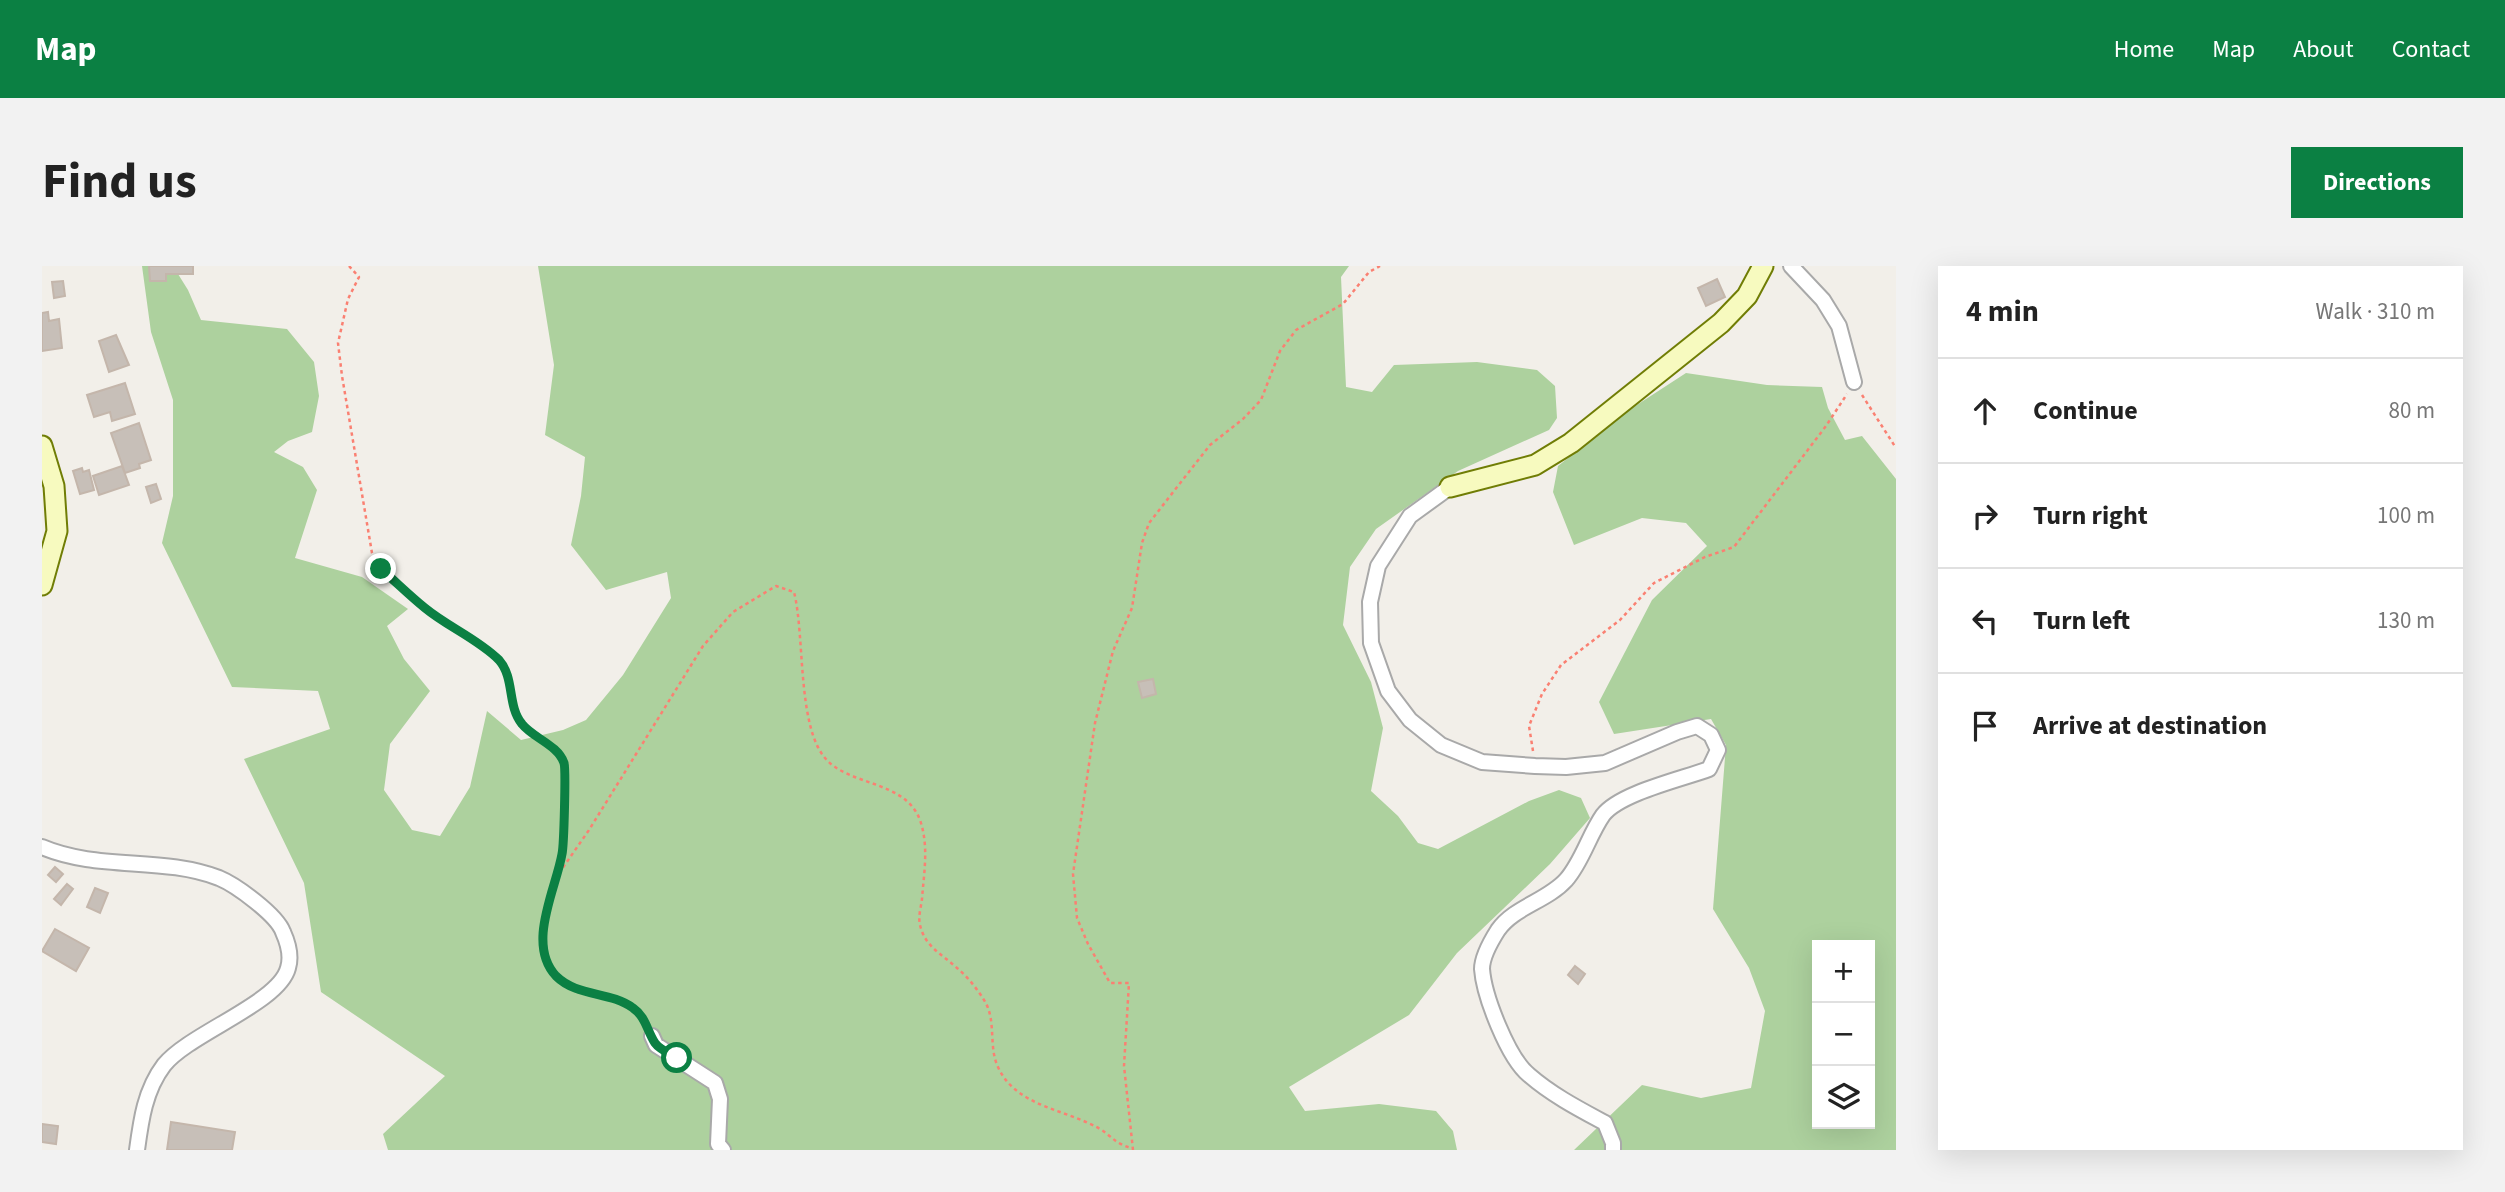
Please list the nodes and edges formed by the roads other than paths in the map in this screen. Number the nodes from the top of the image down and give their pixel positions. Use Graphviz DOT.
graph roads {
  1 [pos="1763,266"];
  2 [pos="1791,266"];
  3 [pos="1854,382"];
  4 [pos="42,446"];
  5 [pos="1450,487"];
  6 [pos="42,585"];
  7 [pos="42,847"];
  8 [pos="652,1036"];
  9 [pos="136,1150"];
  10 [pos="723,1150"];
  11 [pos="1613,1150"];
  1 -- 5 [label="street"];
  2 -- 3 [label="street"];
  4 -- 6 [label="street"];
  5 -- 11 [label="street"];
  7 -- 9 [label="street"];
  8 -- 10 [label="street"];
}
